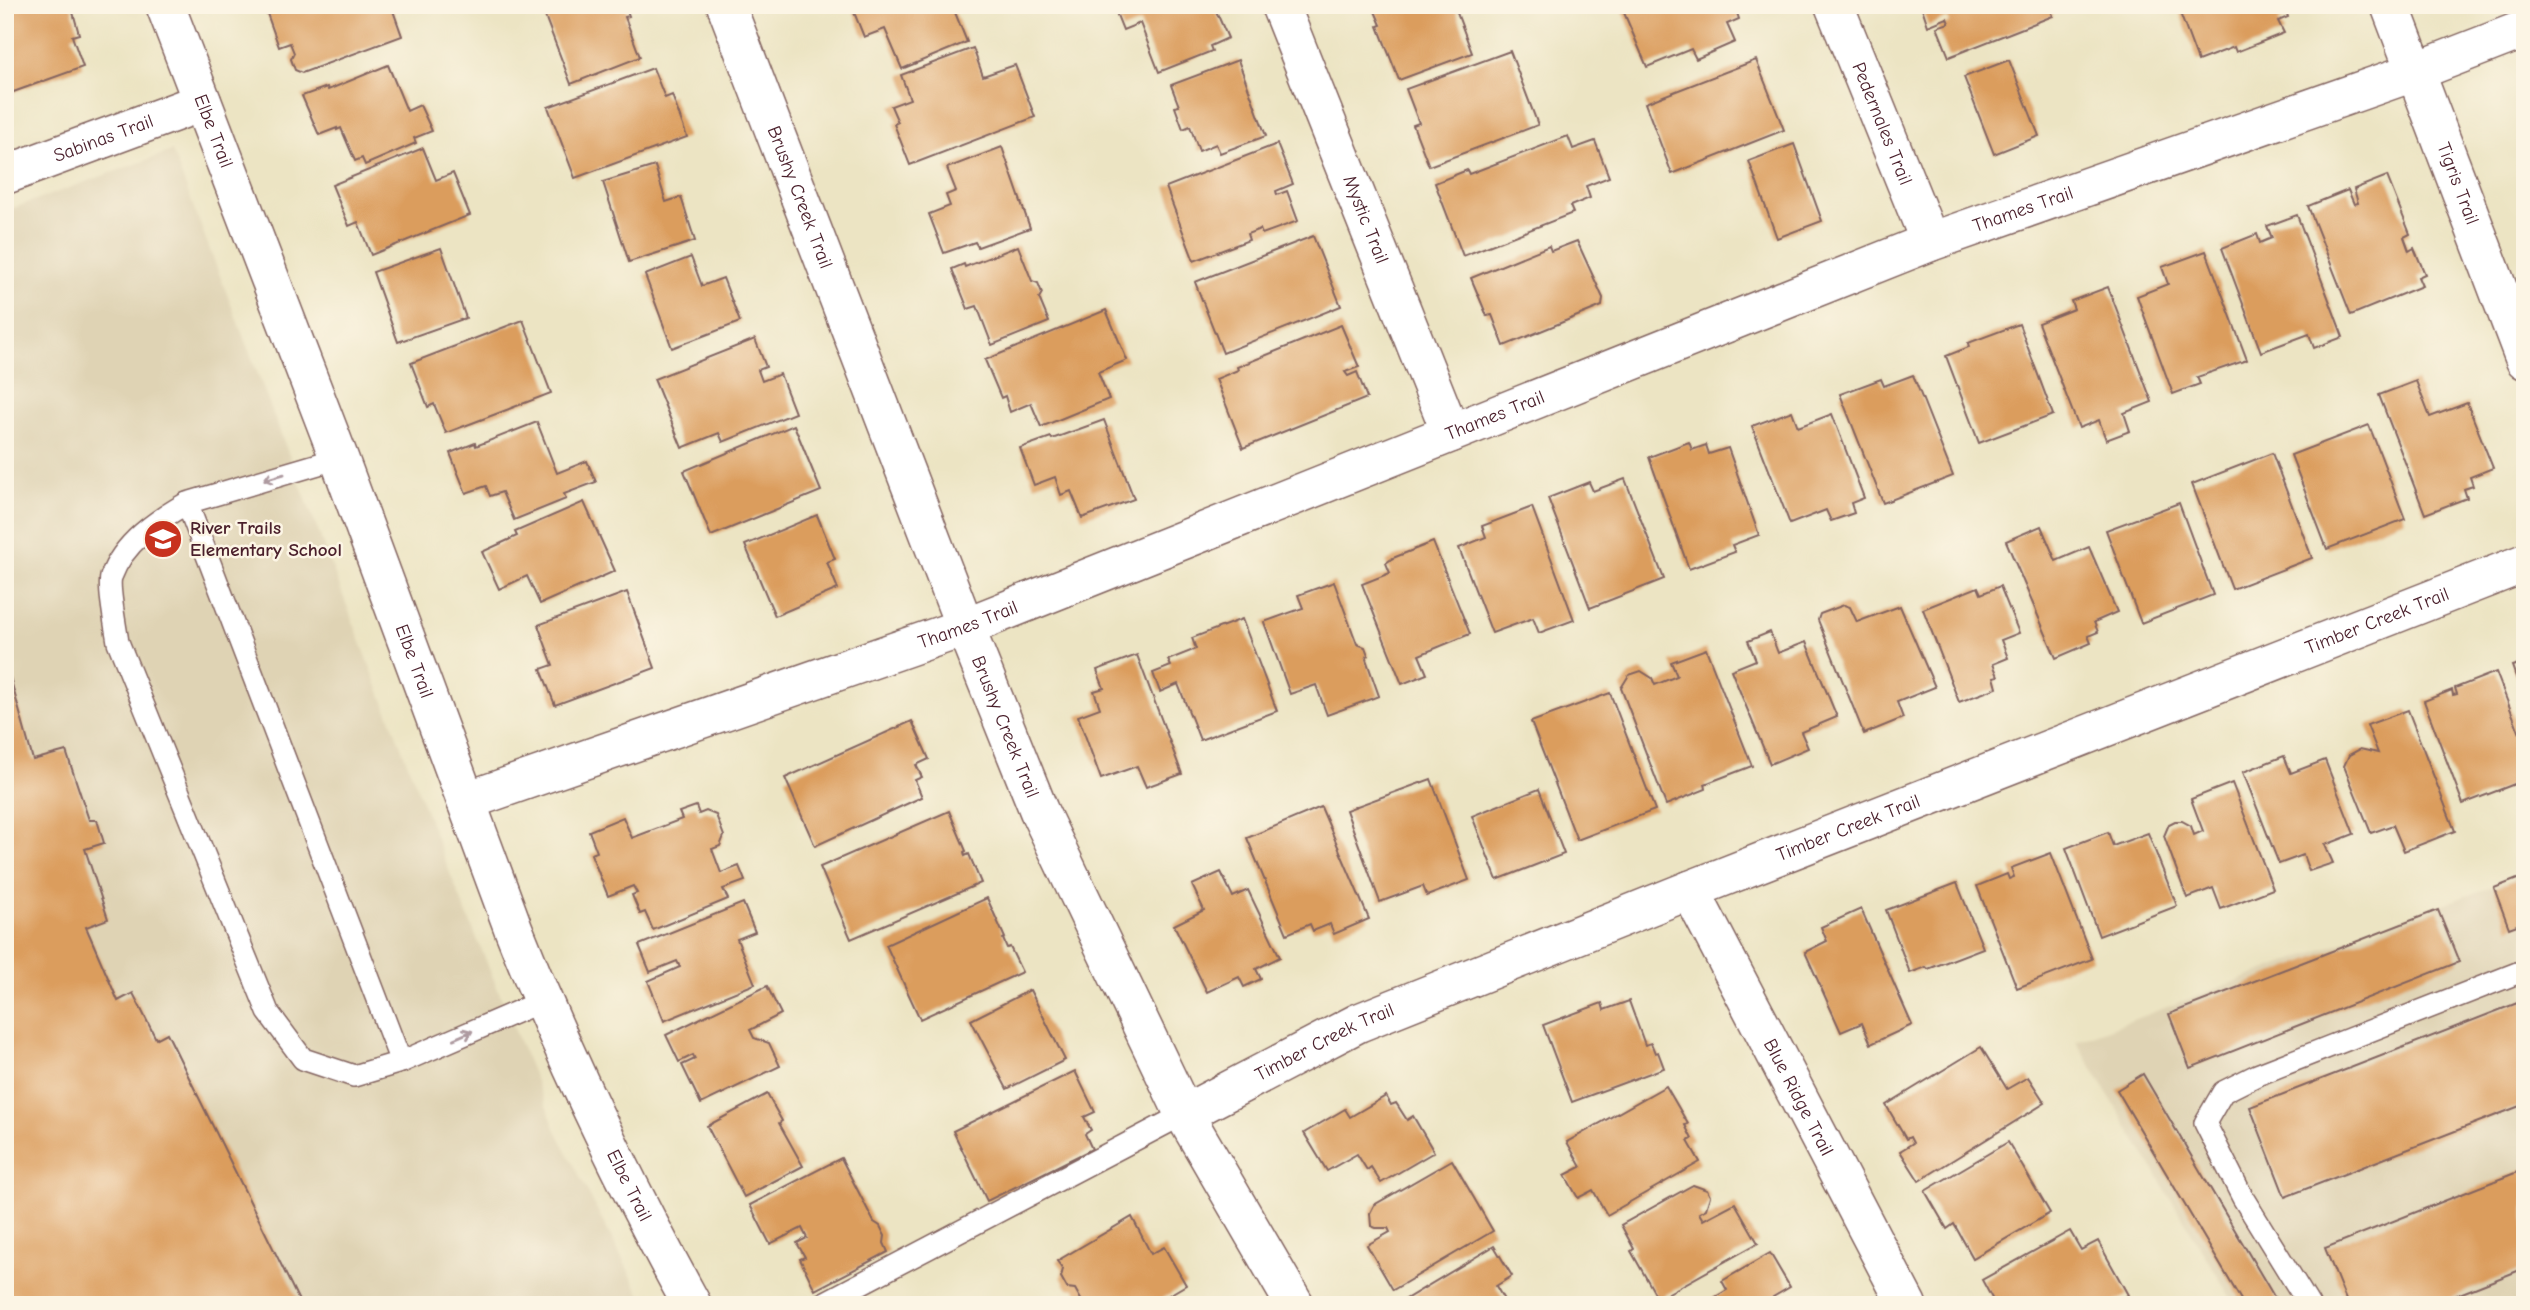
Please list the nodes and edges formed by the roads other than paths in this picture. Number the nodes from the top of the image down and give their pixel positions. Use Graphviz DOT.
graph roads {
  1 [pos="165,5"];
  2 [pos="726,5"];
  3 [pos="1280,5"];
  4 [pos="1834,5"];
  5 [pos="2390,5"];
  6 [pos="2525,29"];
  7 [pos="2414,72"];
  8 [pos="202,102"];
  9 [pos="5,175"];
  10 [pos="1930,242"];
  11 [pos="2525,360"];
  12 [pos="1451,433"];
  13 [pos="339,458"];
  14 [pos="187,503"];
  15 [pos="2525,563"];
  16 [pos="965,627"];
  17 [pos="466,801"];
  18 [pos="1690,890"];
  19 [pos="2525,970"];
  20 [pos="542,1001"];
  21 [pos="401,1062"];
  22 [pos="1184,1114"];
  23 [pos="692,1305"];
  24 [pos="820,1305"];
  25 [pos="1295,1305"];
  26 [pos="1907,1305"];
  27 [pos="2309,1305"];
  1 -- 8 [label="street, Elbe Trail"];
  2 -- 16 [label="street, Brushy Creek Trail"];
  3 -- 12 [label="street, Mystic Trail"];
  4 -- 10 [label="street, Pedernales Trail"];
  5 -- 7 [label="street, Tigris Trail"];
  6 -- 7 [label="street, Thames Trail"];
  7 -- 10 [label="street, Thames Trail"];
  7 -- 11 [label="street, Tigris Trail"];
  8 -- 9 [label="street, Sabinas Trail"];
  8 -- 13 [label="street, Elbe Trail"];
  10 -- 12 [label="street, Thames Trail"];
  12 -- 16 [label="street, Thames Trail"];
  13 -- 14 [label="lane, one-way"];
  13 -- 17 [label="street, Elbe Trail"];
  14 -- 21 [label="lane"];
  14 -- 21 [label="lane"];
  15 -- 18 [label="street, Timber Creek Trail"];
  16 -- 17 [label="street, Thames Trail"];
  16 -- 22 [label="street, Brushy Creek Trail"];
  17 -- 20 [label="street, Elbe Trail"];
  18 -- 22 [label="street, Timber Creek Trail"];
  18 -- 26 [label="street, Blue Ridge Trail"];
  19 -- 27 [label="lane"];
  21 -- 20 [label="lane, one-way"];
  20 -- 23 [label="street, Elbe Trail"];
  22 -- 24 [label="lane"];
  22 -- 25 [label="street, Brushy Creek Trail"];
}
